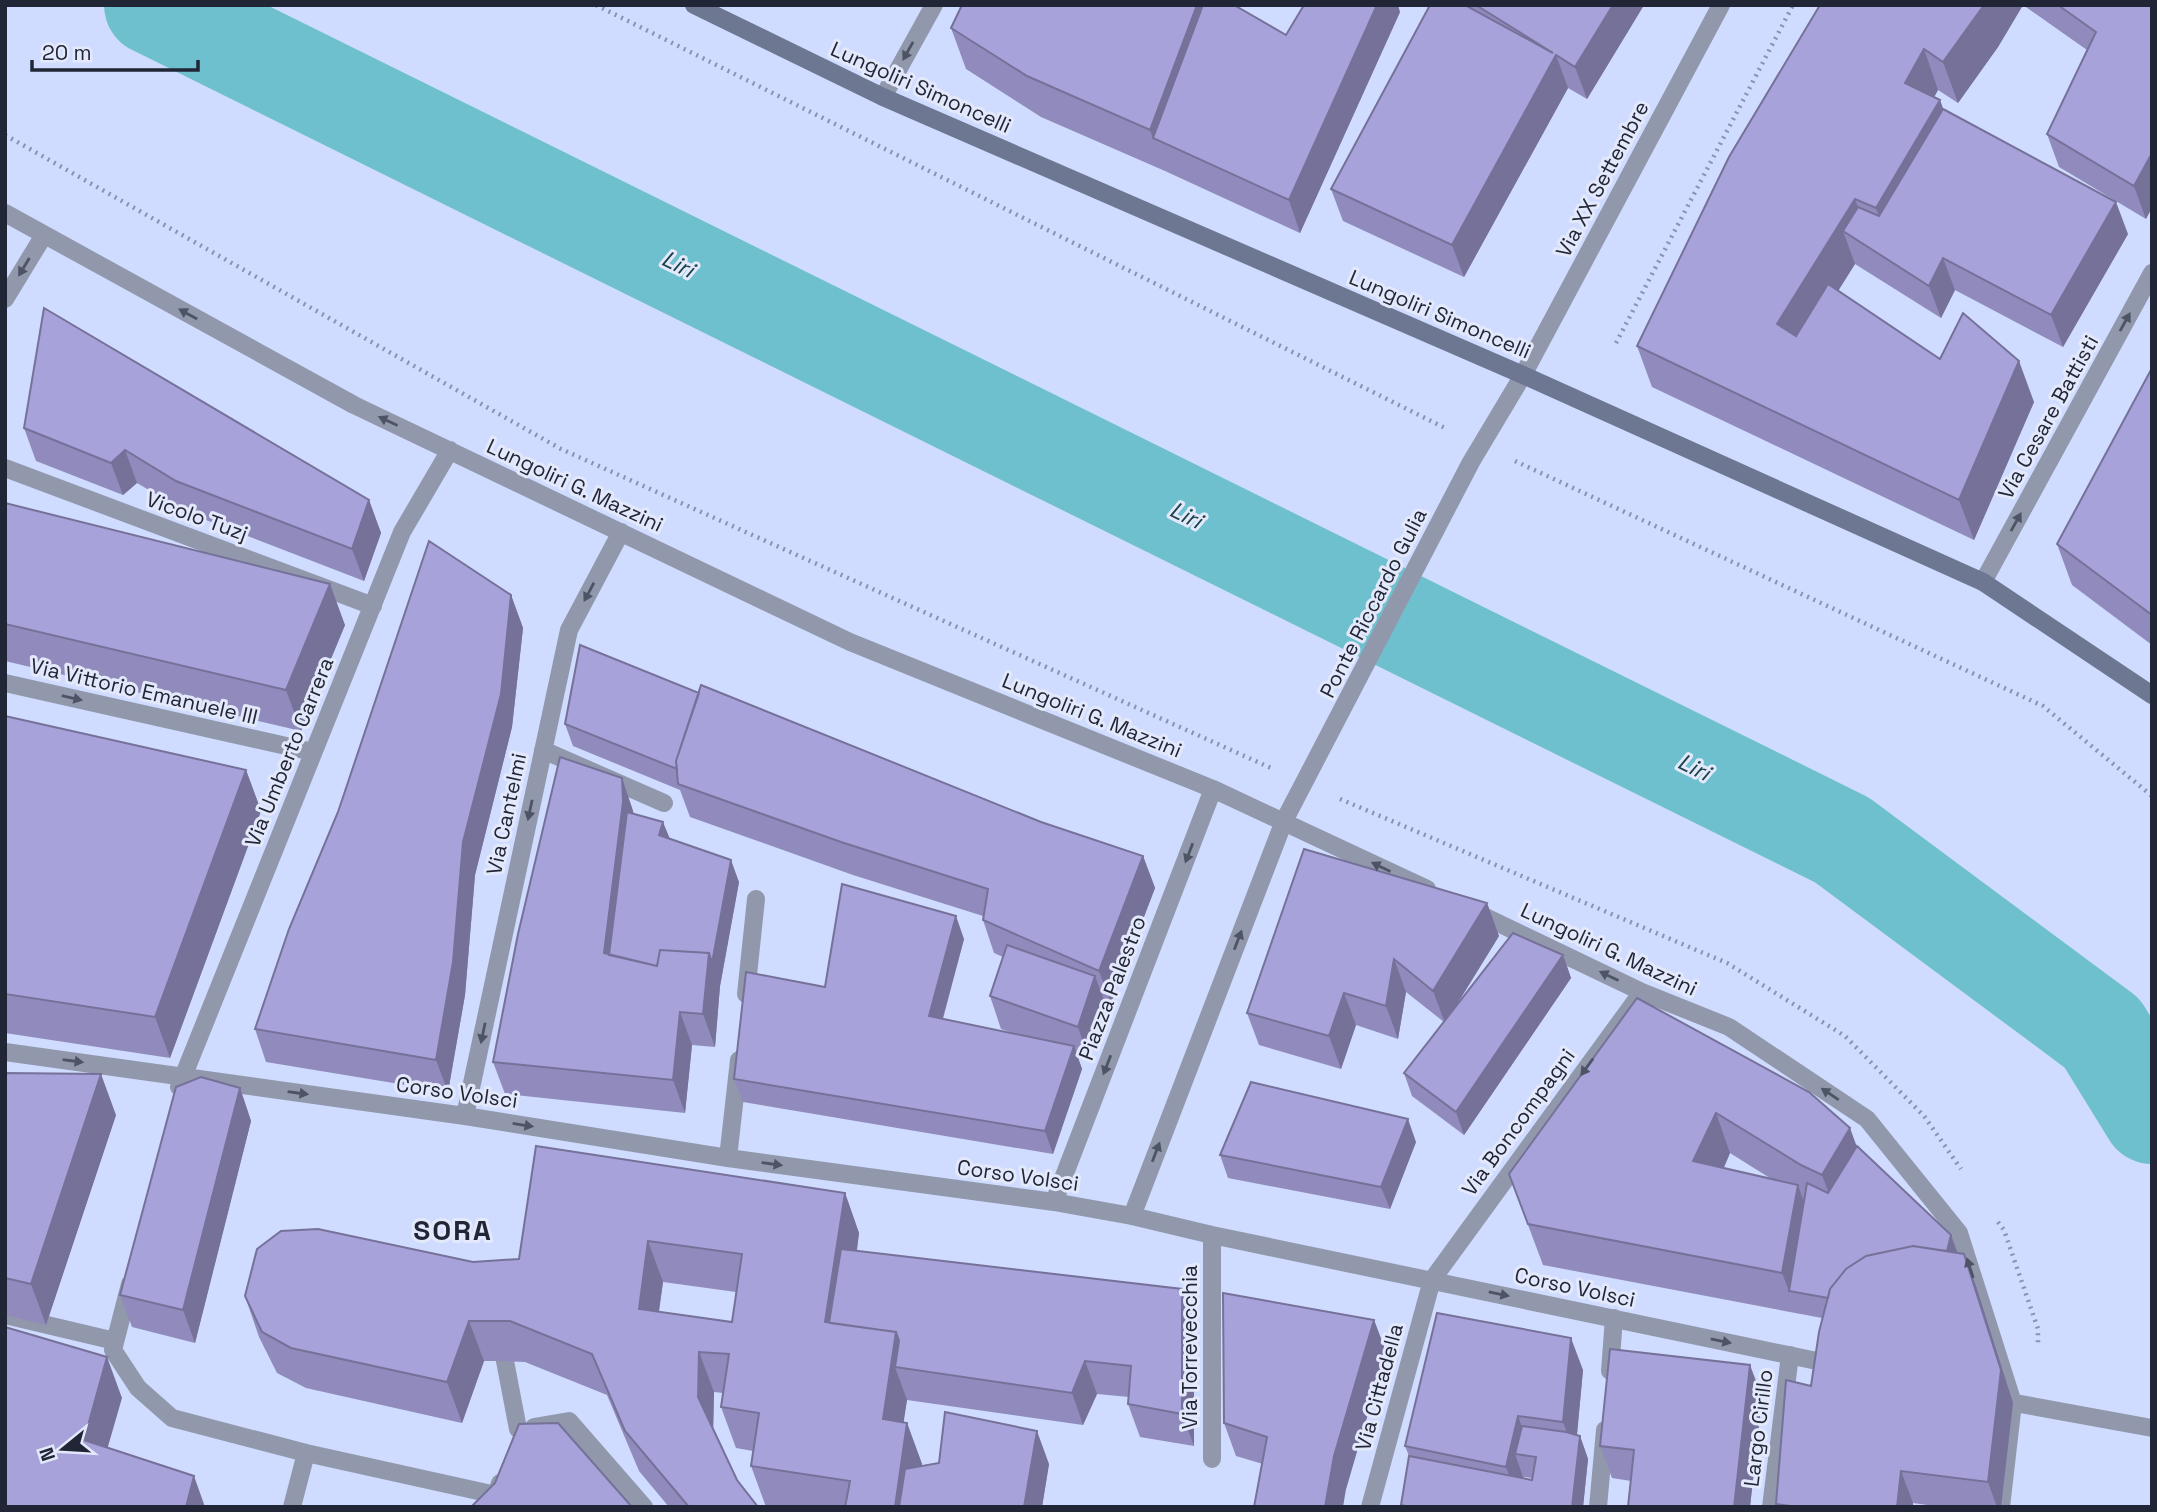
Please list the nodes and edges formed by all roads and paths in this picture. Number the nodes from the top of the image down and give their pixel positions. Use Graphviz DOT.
graph roads {
  1 [pos="596,5"];
  2 [pos="694,5"];
  3 [pos="934,5"];
  4 [pos="1721,5"];
  5 [pos="1793,5"];
  6 [pos="883,97"];
  7 [pos="5,214"];
  8 [pos="44,235"];
  9 [pos="2152,274"];
  10 [pos="5,299"];
  11 [pos="1616,343"];
  12 [pos="1523,375"];
  13 [pos="1482,445"];
  14 [pos="450,450"];
  15 [pos="5,468"];
  16 [pos="621,532"];
  17 [pos="1983,582"];
  18 [pos="373,606"];
  19 [pos="5,683"];
  20 [pos="2152,695"];
  21 [pos="543,750"];
  22 [pos="313,752"];
  23 [pos="1213,789"];
  24 [pos="2152,796"];
  25 [pos="664,803"];
  26 [pos="1284,821"];
  27 [pos="756,899"];
  28 [pos="1642,992"];
  29 [pos="744,1008"];
  30 [pos="740,1049"];
  31 [pos="5,1052"];
  32 [pos="181,1077"];
  33 [pos="175,1103"];
  34 [pos="465,1116"];
  35 [pos="729,1158"];
  36 [pos="1054,1202"];
  37 [pos="1132,1216"];
  38 [pos="1212,1235"];
  39 [pos="135,1262"];
  40 [pos="1432,1280"];
  41 [pos="5,1315"];
  42 [pos="1614,1318"];
  43 [pos="116,1342"];
  44 [pos="1790,1355"];
  45 [pos="505,1361"];
  46 [pos="1857,1370"];
  47 [pos="1608,1386"];
  48 [pos="1987,1397"];
  49 [pos="2013,1403"];
  50 [pos="1606,1413"];
  51 [pos="2152,1428"];
  52 [pos="306,1453"];
  53 [pos="1212,1459"];
  54 [pos="505,1468"];
  55 [pos="292,1507"];
  56 [pos="644,1507"];
  57 [pos="1370,1507"];
  58 [pos="1598,1507"];
  59 [pos="1771,1507"];
  60 [pos="2001,1507"];
  1 -- 13 [label="path"];
  2 -- 6 [label="main road, Lungoliri Simoncelli"];
  3 -- 6 [label="street, one-way"];
  4 -- 12 [label="street, Via XX Settembre"];
  5 -- 11 [label="path"];
  6 -- 12 [label="main road, Lungoliri Simoncelli"];
  7 -- 8 [label="street, Lungoliri G. Mazzini"];
  8 -- 10 [label="street, one-way"];
  14 -- 8 [label="street, Lungoliri G. Mazzini, one-way"];
  17 -- 9 [label="street, Via Cesare Battisti, one-way"];
  12 -- 13 [label="street, Via XX Settembre"];
  12 -- 17 [label="main road, Lungoliri Simoncelli"];
  13 -- 24 [label="path"];
  13 -- 26 [label="street, Ponte Riccardo Gulia"];
  14 -- 16 [label="street, Lungoliri G. Mazzini"];
  14 -- 18 [label="street, Via Umberto Carrera"];
  15 -- 18 [label="street, Vicolo Tuzj"];
  16 -- 21 [label="street, Via Cantelmi, one-way"];
  16 -- 23 [label="street, Lungoliri G. Mazzini"];
  17 -- 20 [label="main road, Lungoliri Simoncelli"];
  18 -- 22 [label="street, Via Umberto Carrera"];
  19 -- 22 [label="street, Via Vittorio Emanuele III, one-way"];
  21 -- 25 [label="street"];
  21 -- 34 [label="street, Via Cantelmi, one-way"];
  22 -- 32 [label="street, Via Umberto Carrera"];
  23 -- 26 [label="street, Lungoliri G. Mazzini"];
  23 -- 36 [label="street, Piazza Palestro, one-way"];
  28 -- 26 [label="street, Lungoliri G. Mazzini, one-way"];
  37 -- 26 [label="street, one-way"];
  27 -- 29 [label="street"];
  28 -- 40 [label="street, Via Boncompagni, one-way"];
  49 -- 28 [label="street, Lungoliri G. Mazzini, one-way"];
  30 -- 35 [label="street"];
  31 -- 32 [label="street, Corso Volsci, one-way"];
  32 -- 33 [label="street, Via Umberto Carrera"];
  32 -- 34 [label="street, Corso Volsci, one-way"];
  34 -- 35 [label="street, Corso Volsci, one-way"];
  35 -- 36 [label="street, Corso Volsci, one-way"];
  36 -- 37 [label="street, Corso Volsci"];
  37 -- 38 [label="street, Corso Volsci"];
  38 -- 40 [label="street, Corso Volsci"];
  38 -- 53 [label="street, Via Torrevecchia"];
  39 -- 43 [label="street"];
  40 -- 42 [label="street, Corso Volsci, one-way"];
  40 -- 57 [label="street, Via Cittadella"];
  41 -- 43 [label="street"];
  42 -- 44 [label="street, Corso Volsci, one-way"];
  42 -- 47 [label="street"];
  43 -- 52 [label="street"];
  44 -- 46 [label="street, Corso Volsci"];
  44 -- 59 [label="street, Largo Cirillo"];
  45 -- 56 [label="street"];
  48 -- 49 [label="street"];
  49 -- 51 [label="street"];
  49 -- 60 [label="street"];
  50 -- 58 [label="street"];
  52 -- 54 [label="street"];
  52 -- 55 [label="street"];
}
